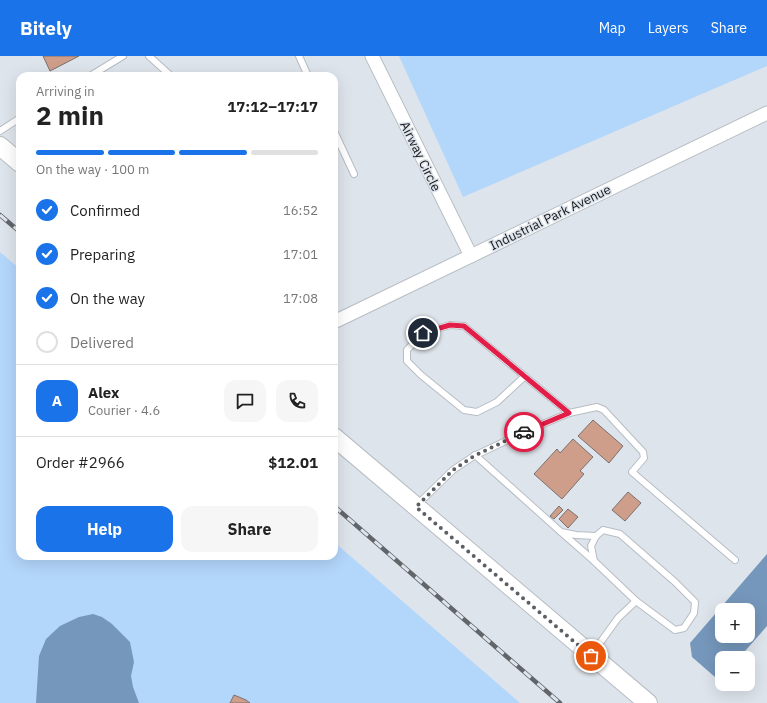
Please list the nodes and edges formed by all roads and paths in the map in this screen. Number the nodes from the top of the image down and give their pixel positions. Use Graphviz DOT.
graph roads {
  1 [pos="123,56"];
  2 [pos="149,56"];
  3 [pos="299,56"];
  4 [pos="372,56"];
  5 [pos="97,72"];
  6 [pos="167,72"];
  7 [pos="306,72"];
  8 [pos="767,113"];
  9 [pos="16,121"];
  10 [pos="0,131"];
  11 [pos="338,140"];
  12 [pos="0,146"];
  13 [pos="16,160"];
  14 [pos="354,174"];
  15 [pos="471,256"];
  16 [pos="338,320"];
  17 [pos="525,376"];
  18 [pos="569,413"];
  19 [pos="338,440"];
  20 [pos="475,455"];
  21 [pos="416,507"];
  22 [pos="561,532"];
  23 [pos="596,536"];
  24 [pos="735,560"];
  25 [pos="594,561"];
  26 [pos="636,600"];
  27 [pos="591,656"];
  28 [pos="648,703"];
  1 -- 5 [label="lane"];
  2 -- 6 [label="lane"];
  3 -- 7 [label="lane"];
  4 -- 15 [label="street, Airway Circle"];
  8 -- 15 [label="street, Industrial Park Avenue"];
  9 -- 10 [label="lane"];
  11 -- 14 [label="lane"];
  12 -- 13 [label="street"];
  15 -- 16 [label="street, Industrial Park Avenue"];
  17 -- 17 [label="lane"];
  17 -- 18 [label="lane"];
  18 -- 20 [label="lane"];
  18 -- 24 [label="lane"];
  19 -- 21 [label="street"];
  20 -- 21 [label="lane"];
  20 -- 22 [label="lane"];
  21 -- 27 [label="street"];
  22 -- 23 [label="lane"];
  22 -- 25 [label="lane"];
  23 -- 25 [label="lane"];
  23 -- 26 [label="lane"];
  25 -- 26 [label="lane"];
  26 -- 27 [label="lane"];
  27 -- 28 [label="street"];
}
